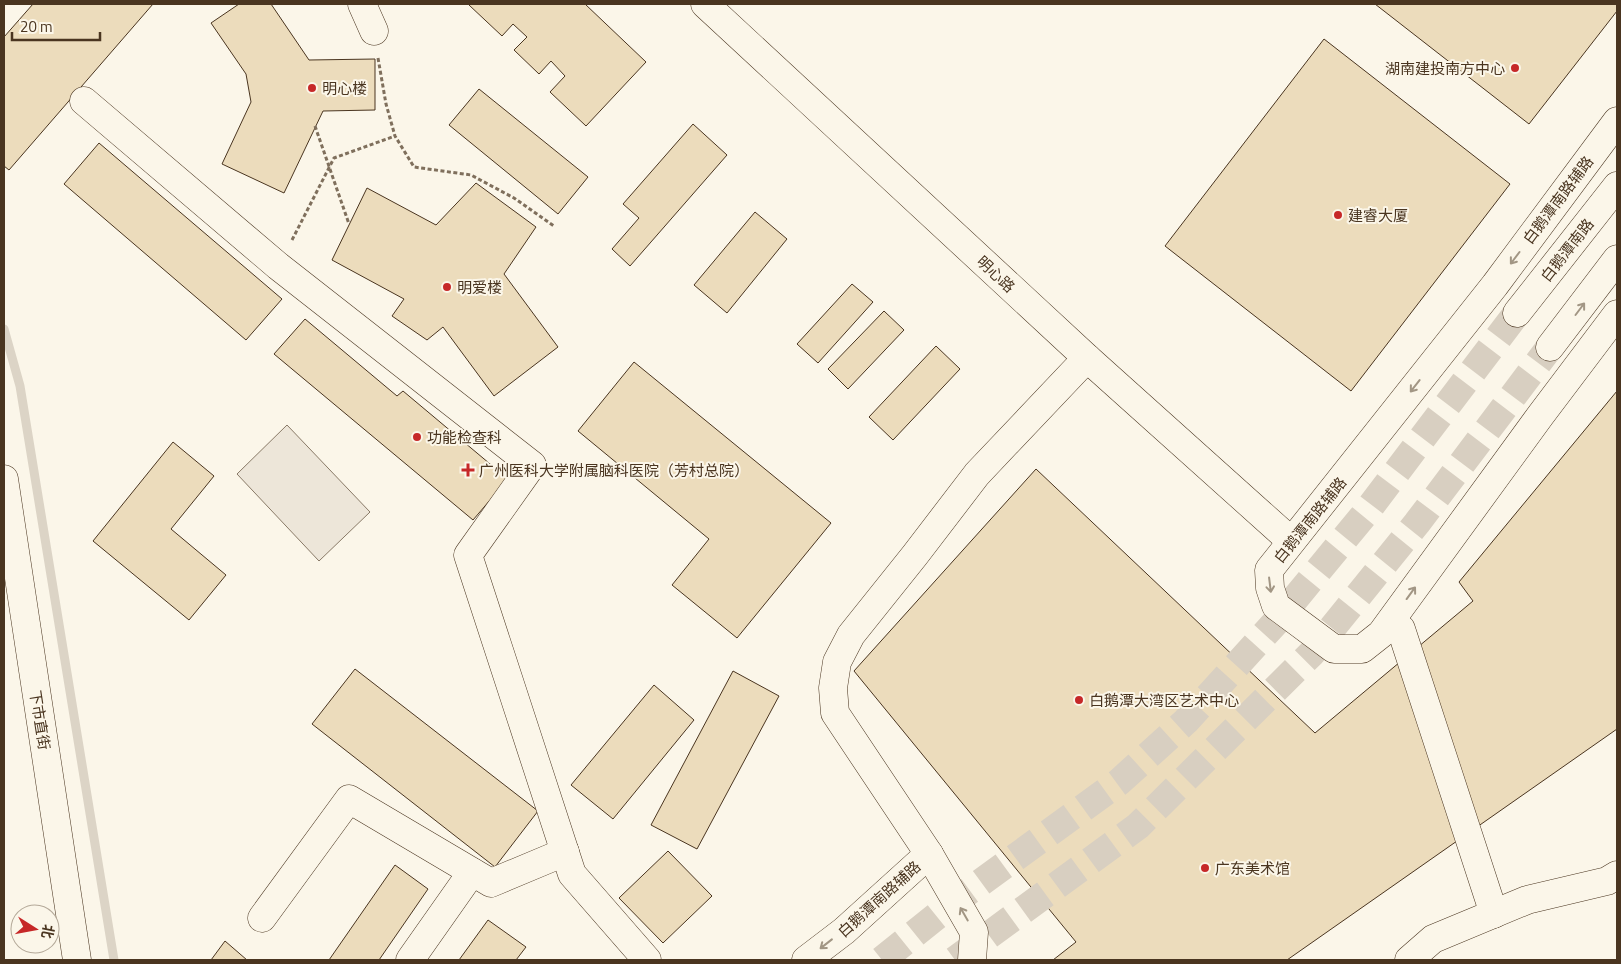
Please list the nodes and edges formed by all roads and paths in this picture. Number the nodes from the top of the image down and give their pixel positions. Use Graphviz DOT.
graph roads {
  1 [pos="362,4"];
  2 [pos="704,4"];
  3 [pos="374,31"];
  4 [pos="84,101"];
  5 [pos="1617,120"];
  6 [pos="315,126"];
  7 [pos="395,136"];
  8 [pos="330,169"];
  9 [pos="1617,186"];
  10 [pos="349,224"];
  11 [pos="554,226"];
  12 [pos="1617,259"];
  13 [pos="278,266"];
  14 [pos="1517,313"];
  15 [pos="1617,314"];
  16 [pos="1550,347"];
  17 [pos="1087,358"];
  18 [pos="4,479"];
  19 [pos="1291,541"];
  20 [pos="1401,629"];
  21 [pos="565,852"];
  22 [pos="929,854"];
  23 [pos="472,872"];
  24 [pos="1617,874"];
  25 [pos="1494,914"];
  26 [pos="262,918"];
  27 [pos="77,960"];
  28 [pos="410,960"];
  29 [pos="647,960"];
  30 [pos="806,960"];
  31 [pos="972,960"];
  32 [pos="1409,960"];
  1 -- 3 [label="street"];
  2 -- 17 [label="street, 明心路"];
  3 -- 7 [label="path"];
  4 -- 13 [label="street"];
  5 -- 19 [label="street, 白鹅潭南路辅路, one-way"];
  6 -- 8 [label="path"];
  7 -- 8 [label="path"];
  7 -- 11 [label="path"];
  8 -- 10 [label="path"];
  8 -- 13 [label="path"];
  9 -- 14 [label="street, 白鹅潭南路"];
  16 -- 12 [label="street, one-way"];
  13 -- 21 [label="street"];
  19 -- 15 [label="street, 白鹅潭南路辅路, one-way"];
  17 -- 19 [label="street, 明心路"];
  17 -- 22 [label="street"];
  18 -- 27 [label="street, 下市直街"];
  20 -- 25 [label="street"];
  21 -- 23 [label="street"];
  21 -- 29 [label="street"];
  22 -- 30 [label="street, 白鹅潭南路辅路, one-way"];
  31 -- 22 [label="street, 白鹅潭南路辅路, one-way"];
  23 -- 26 [label="street"];
  23 -- 28 [label="street"];
  24 -- 25 [label="street"];
  25 -- 32 [label="street"];
}
